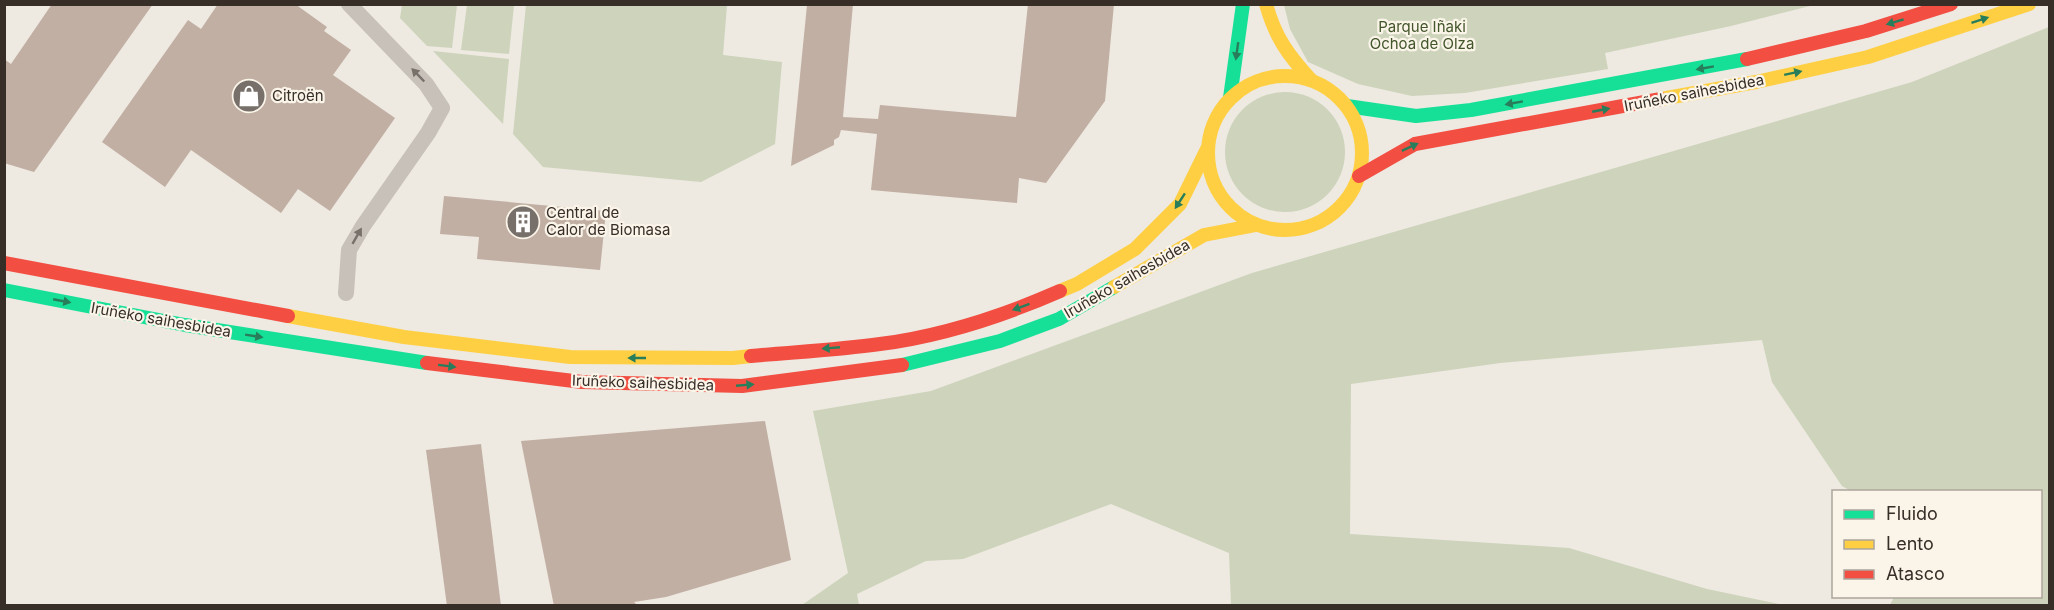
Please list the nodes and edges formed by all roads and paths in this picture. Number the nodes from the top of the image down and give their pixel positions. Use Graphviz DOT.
graph roads {
  1 [pos="349,4"];
  2 [pos="1243,4"];
  3 [pos="1266,4"];
  4 [pos="1951,4"];
  5 [pos="2029,4"];
  6 [pos="1311,80"];
  7 [pos="1230,98"];
  8 [pos="1347,106"];
  9 [pos="1207,149"];
  10 [pos="1359,176"];
  11 [pos="1256,225"];
  12 [pos="4,264"];
  13 [pos="4,290"];
  14 [pos="346,293"];
  14 -- 1 [label="street, one-way"];
  2 -- 7 [label="main road, one-way"];
  3 -- 6 [label="main road"];
  4 -- 8 [label="main road, Iruñeko saihesbidea, one-way"];
  10 -- 5 [label="main road, Iruñeko saihesbidea, one-way"];
  6 -- 7 [label="main road"];
  6 -- 8 [label="main road"];
  7 -- 9 [label="main road"];
  8 -- 10 [label="main road"];
  9 -- 11 [label="main road"];
  9 -- 12 [label="main road, Iruñeko saihesbidea, one-way"];
  10 -- 11 [label="main road"];
  13 -- 11 [label="main road, Iruñeko saihesbidea, one-way"];
}
